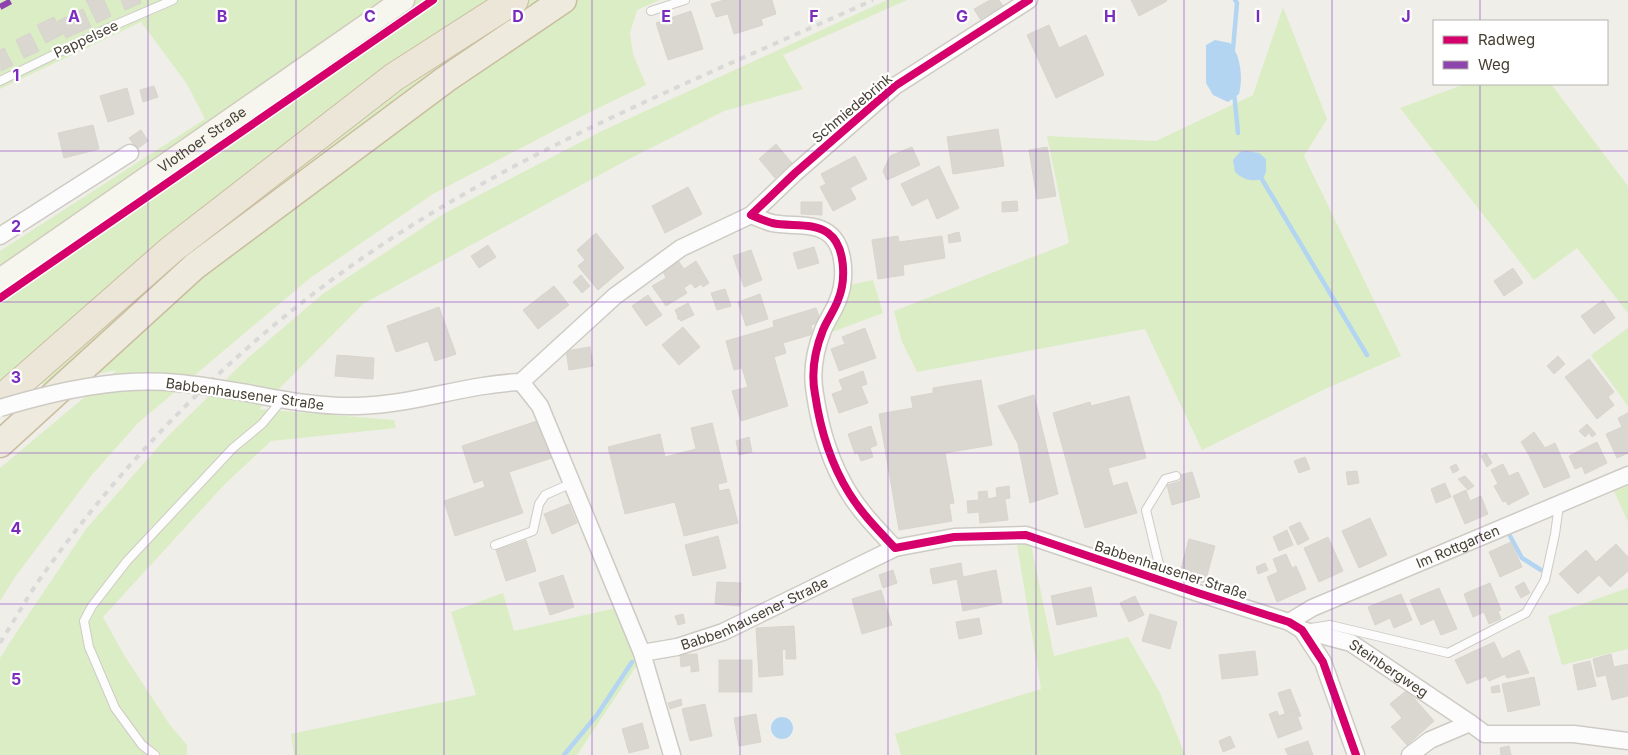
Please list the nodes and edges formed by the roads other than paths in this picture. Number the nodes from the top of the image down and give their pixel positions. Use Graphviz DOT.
graph roads {
  1 [pos="173,0"];
  2 [pos="404,0"];
  3 [pos="514,0"];
  4 [pos="563,0"];
  5 [pos="685,0"];
  6 [pos="1029,0"];
  7 [pos="651,11"];
  8 [pos="0,80"];
  9 [pos="130,153"];
  10 [pos="751,215"];
  11 [pos="0,236"];
  12 [pos="0,280"];
  13 [pos="521,382"];
  14 [pos="0,400"];
  15 [pos="282,400"];
  16 [pos="0,408"];
  17 [pos="0,444"];
  18 [pos="1628,475"];
  19 [pos="1176,476"];
  20 [pos="572,483"];
  21 [pos="1559,505"];
  22 [pos="495,545"];
  23 [pos="895,548"];
  24 [pos="1163,581"];
  25 [pos="1296,626"];
  26 [pos="642,653"];
  27 [pos="1470,723"];
  28 [pos="1628,741"];
  29 [pos="155,755"];
  30 [pos="672,755"];
  31 [pos="1356,755"];
  32 [pos="1410,755"];
  1 -- 8 [label="lane, Pappelsee"];
  2 -- 12 [label="main road, Vlothoer Straße"];
  3 -- 14 [label="highway"];
  4 -- 17 [label="highway"];
  5 -- 7 [label="lane"];
  6 -- 10 [label="street, Schmiedebrink"];
  9 -- 11 [label="street"];
  10 -- 13 [label="street"];
  10 -- 23 [label="street"];
  13 -- 15 [label="street, Babbenhausener Straße"];
  13 -- 20 [label="street"];
  15 -- 16 [label="street, Babbenhausener Straße, bridge"];
  15 -- 29 [label="lane"];
  18 -- 21 [label="street, Im Rottgarten"];
  19 -- 24 [label="lane"];
  20 -- 22 [label="lane"];
  20 -- 26 [label="street"];
  21 -- 25 [label="street, Im Rottgarten"];
  21 -- 25 [label="lane"];
  23 -- 24 [label="street, Babbenhausener Straße"];
  23 -- 26 [label="street, Babbenhausener Straße"];
  24 -- 25 [label="street, Babbenhausener Straße"];
  25 -- 27 [label="street, Steinbergweg"];
  25 -- 31 [label="street"];
  26 -- 30 [label="street"];
  27 -- 28 [label="street, Steinbergweg"];
  27 -- 32 [label="street"];
}
